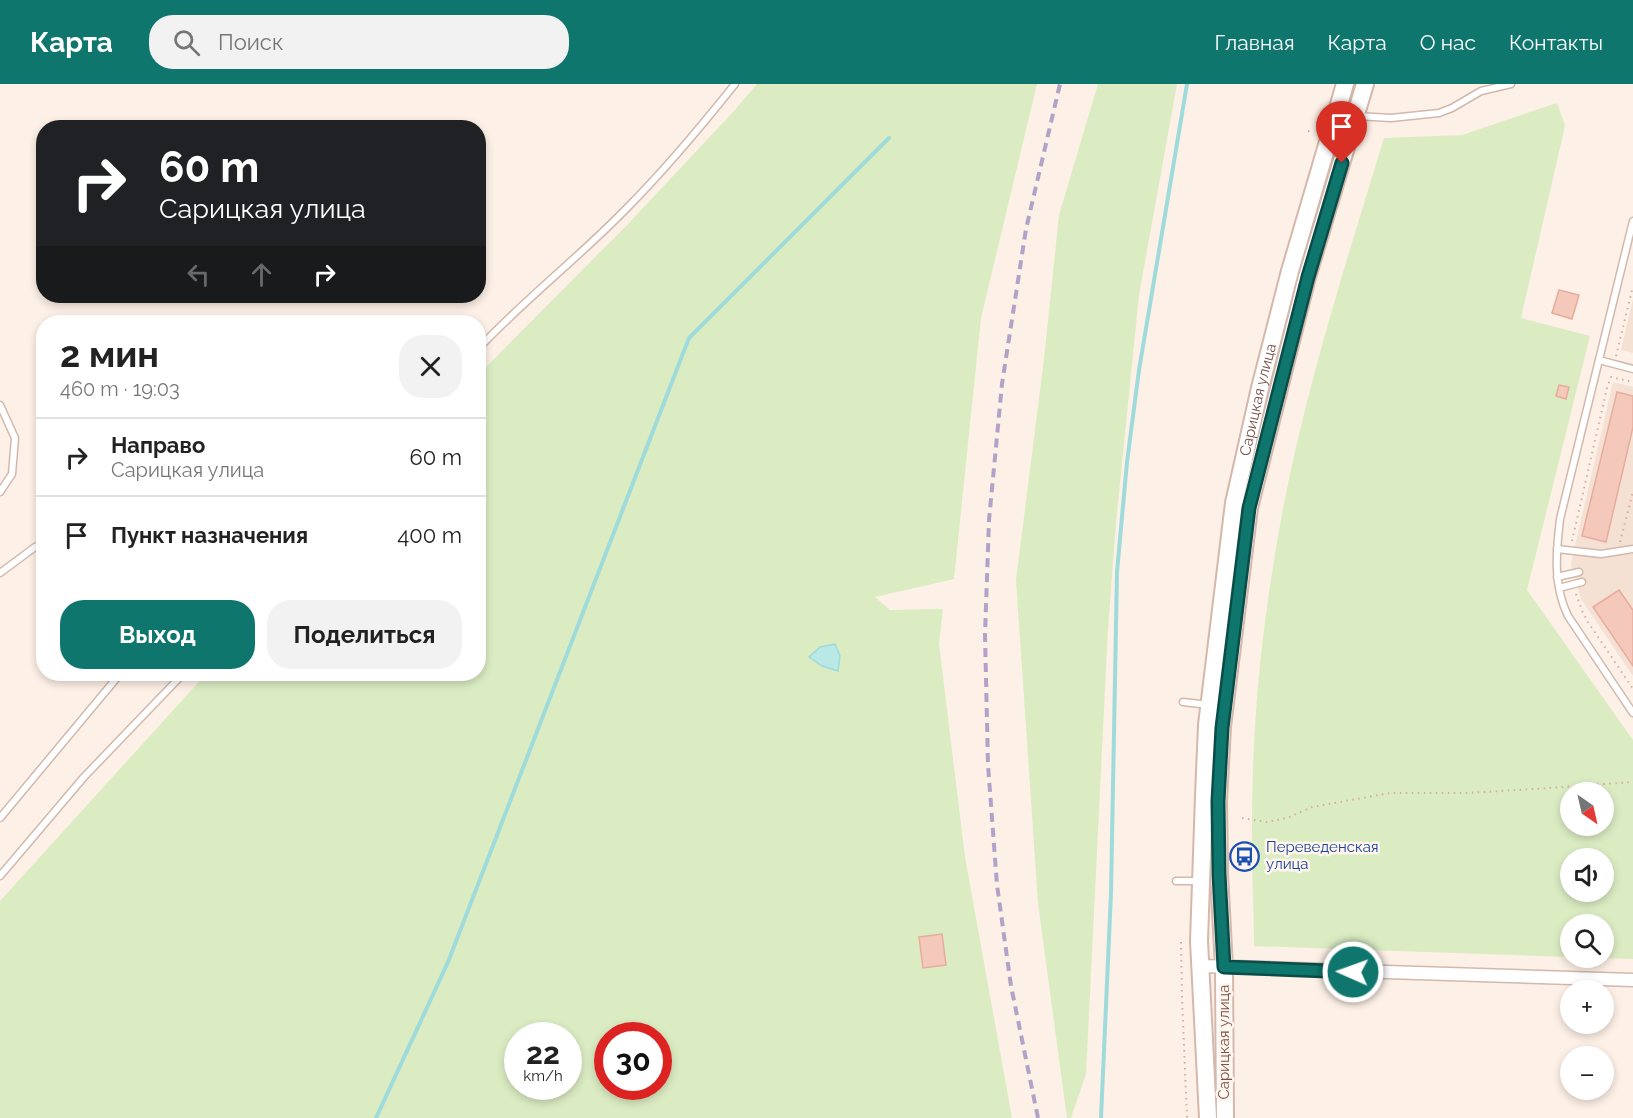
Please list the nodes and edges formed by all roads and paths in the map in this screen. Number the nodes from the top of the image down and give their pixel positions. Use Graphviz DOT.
graph roads {
  1 [pos="735,84"];
  2 [pos="1345,84"];
  3 [pos="1365,84"];
  4 [pos="1511,84"];
  5 [pos="1356,116"];
  6 [pos="1633,221"];
  7 [pos="1633,286"];
  8 [pos="486,341"];
  9 [pos="1599,360"];
  10 [pos="1614,364"];
  11 [pos="1633,369"];
  12 [pos="1611,377"];
  13 [pos="1633,382"];
  14 [pos="0,405"];
  15 [pos="0,492"];
  16 [pos="1633,492"];
  17 [pos="36,547"];
  18 [pos="1557,549"];
  19 [pos="1633,549"];
  20 [pos="1571,550"];
  21 [pos="1617,552"];
  22 [pos="1579,572"];
  23 [pos="0,573"];
  24 [pos="1557,577"];
  25 [pos="1582,582"];
  26 [pos="1574,584"];
  27 [pos="1559,588"];
  28 [pos="114,681"];
  29 [pos="176,681"];
  30 [pos="1633,689"];
  31 [pos="1183,702"];
  32 [pos="1209,705"];
  33 [pos="1633,713"];
  34 [pos="1633,782"];
  35 [pos="0,818"];
  36 [pos="1242,818"];
  37 [pos="0,876"];
  38 [pos="1176,881"];
  39 [pos="1202,881"];
  40 [pos="1181,942"];
  41 [pos="1201,966"];
  42 [pos="1224,967"];
  43 [pos="1633,980"];
  44 [pos="1187,1118"];
  45 [pos="1208,1118"];
  46 [pos="1225,1118"];
  1 -- 8 [label="lane"];
  2 -- 32 [label="street, Сарицкая улица"];
  3 -- 5 [label="street, Сарицкая улица"];
  4 -- 5 [label="lane"];
  5 -- 42 [label="street, Сарицкая улица"];
  6 -- 9 [label="lane"];
  7 -- 10 [label="path"];
  9 -- 10 [label="lane"];
  9 -- 18 [label="lane"];
  10 -- 11 [label="lane"];
  10 -- 12 [label="path"];
  12 -- 13 [label="path"];
  12 -- 20 [label="path"];
  14 -- 15 [label="lane"];
  16 -- 21 [label="path"];
  17 -- 23 [label="lane"];
  18 -- 20 [label="lane"];
  18 -- 24 [label="lane"];
  19 -- 21 [label="lane"];
  20 -- 21 [label="lane"];
  22 -- 24 [label="lane"];
  24 -- 27 [label="lane"];
  25 -- 26 [label="lane"];
  26 -- 27 [label="lane"];
  26 -- 30 [label="path"];
  27 -- 33 [label="lane"];
  28 -- 35 [label="lane"];
  29 -- 37 [label="lane"];
  31 -- 32 [label="lane"];
  32 -- 39 [label="street, Сарицкая улица"];
  34 -- 36 [label="path"];
  38 -- 39 [label="lane"];
  39 -- 41 [label="street, Сарицкая улица"];
  40 -- 44 [label="path"];
  41 -- 42 [label="street"];
  41 -- 45 [label="street, Сарицкая улица"];
  42 -- 43 [label="street"];
  42 -- 46 [label="street, Сарицкая улица"];
}
